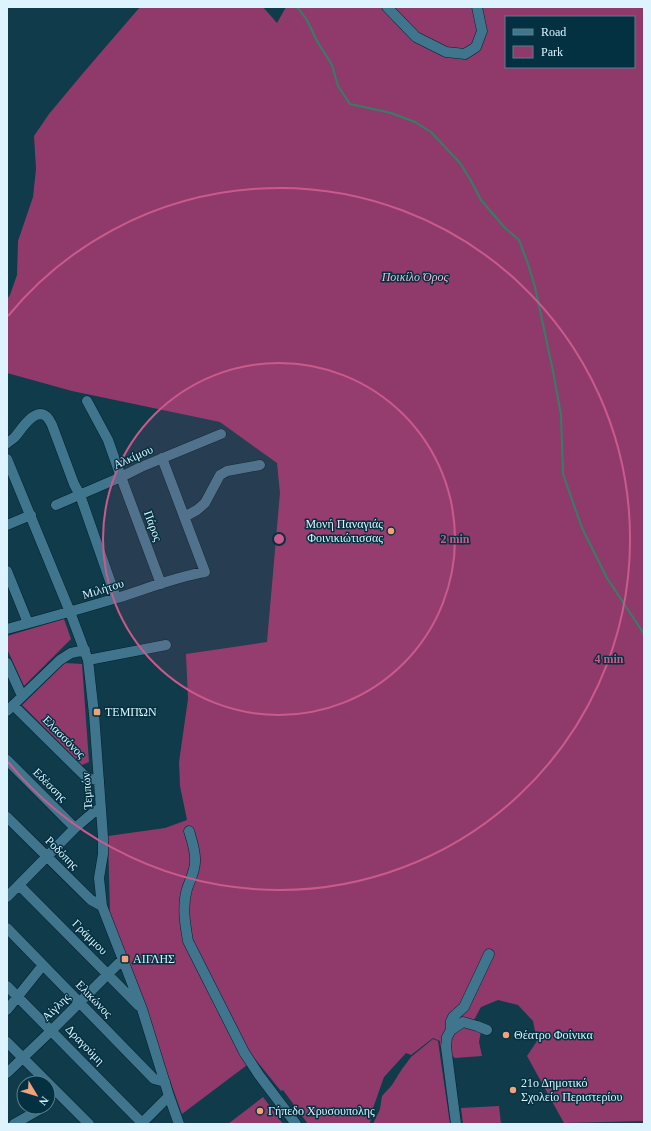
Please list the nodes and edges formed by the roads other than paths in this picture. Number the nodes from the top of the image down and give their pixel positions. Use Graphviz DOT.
graph roads {
  1 [pos="388,7"];
  2 [pos="478,7"];
  3 [pos="87,401"];
  4 [pos="221,434"];
  5 [pos="7,443"];
  6 [pos="162,458"];
  7 [pos="7,459"];
  8 [pos="260,465"];
  9 [pos="121,477"];
  10 [pos="80,495"];
  11 [pos="56,505"];
  12 [pos="31,515"];
  13 [pos="184,517"];
  14 [pos="7,525"];
  15 [pos="7,571"];
  16 [pos="161,584"];
  17 [pos="116,598"];
  18 [pos="70,612"];
  19 [pos="28,623"];
  20 [pos="7,629"];
  21 [pos="166,645"];
  22 [pos="87,655"];
  23 [pos="7,663"];
  24 [pos="22,696"];
  25 [pos="10,708"];
  26 [pos="7,760"];
  27 [pos="99,780"];
  28 [pos="101,808"];
  29 [pos="7,816"];
  30 [pos="75,828"];
  31 [pos="189,831"];
  32 [pos="47,856"];
  33 [pos="19,885"];
  34 [pos="7,897"];
  35 [pos="102,906"];
  36 [pos="7,928"];
  37 [pos="489,954"];
  38 [pos="123,959"];
  39 [pos="43,965"];
  40 [pos="108,974"];
  41 [pos="7,986"];
  42 [pos="18,997"];
  43 [pos="79,1002"];
  44 [pos="464,1007"];
  45 [pos="142,1009"];
  46 [pos="7,1010"];
  47 [pos="462,1022"];
  48 [pos="52,1030"];
  49 [pos="451,1030"];
  50 [pos="487,1030"];
  51 [pos="7,1042"];
  52 [pos="23,1058"];
  53 [pos="7,1073"];
  54 [pos="40,1075"];
  55 [pos="165,1082"];
  56 [pos="56,1091"];
  57 [pos="169,1096"];
  58 [pos="30,1115"];
  59 [pos="14,1124"];
  60 [pos="89,1124"];
  61 [pos="142,1124"];
  62 [pos="179,1124"];
  63 [pos="296,1124"];
  64 [pos="456,1124"];
  1 -- 2 [label="street"];
  3 -- 9 [label="street, Πάρος"];
  4 -- 6 [label="street, Αλκίμου"];
  5 -- 10 [label="street"];
  6 -- 9 [label="street, Αλκίμου"];
  6 -- 13 [label="street"];
  7 -- 12 [label="street, Τεμπών"];
  8 -- 13 [label="street"];
  9 -- 10 [label="street, Αλκίμου"];
  9 -- 16 [label="street, Πάρος"];
  10 -- 11 [label="street, Αλκίμου"];
  10 -- 17 [label="street"];
  12 -- 14 [label="street"];
  12 -- 18 [label="street, Τεμπών"];
  13 -- 16 [label="street, Μιλήτου"];
  15 -- 19 [label="street"];
  16 -- 17 [label="street, Μιλήτου"];
  17 -- 18 [label="street, Μιλήτου"];
  18 -- 19 [label="street, Μιλήτου"];
  18 -- 22 [label="street, Τεμπών"];
  19 -- 20 [label="street, Μιλήτου"];
  21 -- 22 [label="street"];
  22 -- 24 [label="street"];
  22 -- 27 [label="street, Τεμπών"];
  23 -- 24 [label="street"];
  24 -- 25 [label="street"];
  25 -- 27 [label="street, Ελασσόνος"];
  26 -- 30 [label="street, Εδέσσης"];
  27 -- 28 [label="street, Τεμπών"];
  28 -- 30 [label="street"];
  28 -- 35 [label="street, Τεμπών"];
  29 -- 32 [label="street, Ροδόπης"];
  30 -- 32 [label="street"];
  31 -- 63 [label="street"];
  32 -- 33 [label="street"];
  32 -- 35 [label="street, Ροδόπης"];
  33 -- 34 [label="street"];
  33 -- 40 [label="street, Γράμμου"];
  35 -- 38 [label="street, Τεμπών"];
  36 -- 39 [label="street, Ελικώνος"];
  37 -- 44 [label="street"];
  38 -- 40 [label="street, Αίγλης"];
  38 -- 45 [label="street, Τεμπών"];
  39 -- 42 [label="street"];
  39 -- 43 [label="street, Ελικώνος"];
  40 -- 43 [label="street, Αίγλης"];
  40 -- 45 [label="street, Γράμμου"];
  41 -- 42 [label="street, Δραγούμη"];
  42 -- 46 [label="street"];
  42 -- 48 [label="street, Δραγούμη"];
  43 -- 48 [label="street, Αίγλης"];
  43 -- 55 [label="street, Ελικώνος"];
  44 -- 47 [label="street"];
  44 -- 49 [label="street"];
  45 -- 55 [label="street, Τεμπών"];
  47 -- 49 [label="street"];
  47 -- 50 [label="street"];
  48 -- 52 [label="street, Αίγλης"];
  48 -- 61 [label="street, Δραγούμη"];
  49 -- 64 [label="street"];
  51 -- 52 [label="street"];
  52 -- 53 [label="street, Αίγλης"];
  52 -- 54 [label="street"];
  55 -- 57 [label="street, Τεμπών"];
  56 -- 60 [label="street"];
  57 -- 61 [label="street"];
  57 -- 62 [label="street, Τεμπών"];
  58 -- 59 [label="street"];
}
